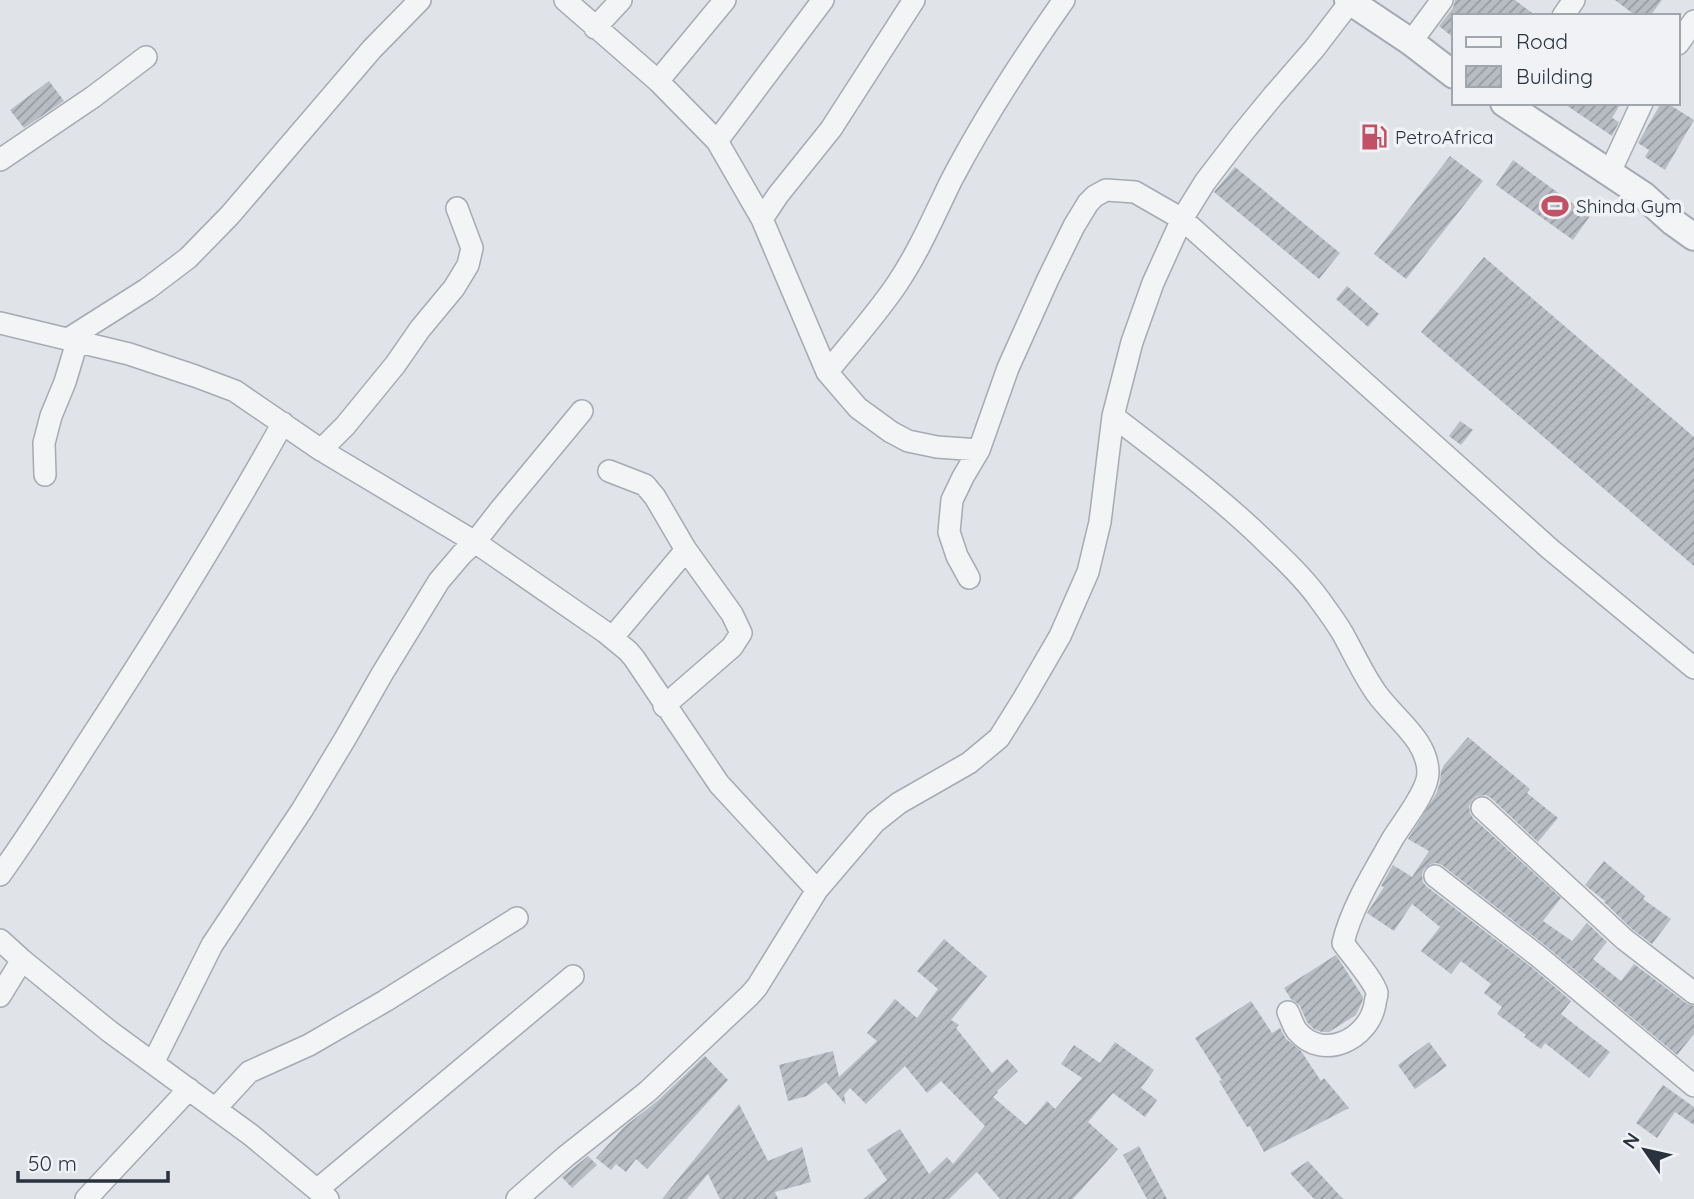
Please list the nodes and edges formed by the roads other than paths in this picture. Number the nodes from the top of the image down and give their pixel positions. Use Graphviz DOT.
graph roads {
  1 [pos="420,0"];
  2 [pos="565,0"];
  3 [pos="621,0"];
  4 [pos="725,0"];
  5 [pos="823,0"];
  6 [pos="914,0"];
  7 [pos="1063,0"];
  8 [pos="1442,0"];
  9 [pos="1349,1"];
  10 [pos="1694,21"];
  11 [pos="595,29"];
  12 [pos="1680,41"];
  13 [pos="1411,42"];
  14 [pos="146,57"];
  15 [pos="1452,73"];
  16 [pos="657,81"];
  17 [pos="1508,105"];
  18 [pos="1641,105"];
  19 [pos="717,141"];
  20 [pos="0,160"];
  21 [pos="1610,172"];
  22 [pos="457,208"];
  23 [pos="762,219"];
  24 [pos="1182,219"];
  25 [pos="1694,237"];
  26 [pos="0,323"];
  27 [pos="72,341"];
  28 [pos="827,372"];
  29 [pos="582,411"];
  30 [pos="1113,416"];
  31 [pos="283,424"];
  32 [pos="321,450"];
  33 [pos="979,450"];
  34 [pos="609,471"];
  35 [pos="45,475"];
  36 [pos="475,542"];
  37 [pos="686,550"];
  38 [pos="969,578"];
  39 [pos="612,638"];
  40 [pos="1694,668"];
  41 [pos="664,706"];
  42 [pos="1482,808"];
  43 [pos="0,876"];
  44 [pos="1435,876"];
  45 [pos="817,890"];
  46 [pos="517,918"];
  47 [pos="0,940"];
  48 [pos="22,960"];
  49 [pos="573,976"];
  50 [pos="1694,993"];
  51 [pos="0,996"];
  52 [pos="1288,1012"];
  53 [pos="153,1063"];
  54 [pos="1694,1086"];
  55 [pos="189,1089"];
  56 [pos="215,1109"];
  57 [pos="323,1194"];
  58 [pos="86,1199"];
  59 [pos="517,1199"];
  1 -- 27 [label="street"];
  2 -- 11 [label="street"];
  3 -- 11 [label="street"];
  4 -- 16 [label="street"];
  5 -- 19 [label="street"];
  6 -- 23 [label="street"];
  7 -- 28 [label="street"];
  8 -- 13 [label="street"];
  9 -- 13 [label="street"];
  9 -- 24 [label="street"];
  10 -- 12 [label="street"];
  11 -- 16 [label="street"];
  13 -- 15 [label="street"];
  14 -- 20 [label="street"];
  16 -- 19 [label="street"];
  17 -- 21 [label="street"];
  18 -- 21 [label="street"];
  19 -- 23 [label="street"];
  21 -- 25 [label="street"];
  22 -- 32 [label="street"];
  23 -- 28 [label="street"];
  24 -- 30 [label="street"];
  24 -- 33 [label="street"];
  24 -- 40 [label="street"];
  26 -- 27 [label="street"];
  27 -- 31 [label="street"];
  27 -- 35 [label="street"];
  28 -- 33 [label="street"];
  29 -- 36 [label="street"];
  30 -- 45 [label="street"];
  30 -- 52 [label="street"];
  31 -- 32 [label="street"];
  31 -- 43 [label="street"];
  32 -- 36 [label="street"];
  33 -- 38 [label="street"];
  34 -- 37 [label="street"];
  36 -- 39 [label="street"];
  36 -- 53 [label="street"];
  37 -- 39 [label="street"];
  37 -- 41 [label="street"];
  39 -- 41 [label="street"];
  41 -- 45 [label="street"];
  42 -- 50 [label="street"];
  44 -- 54 [label="street"];
  45 -- 59 [label="street"];
  46 -- 56 [label="street"];
  47 -- 48 [label="street"];
  48 -- 51 [label="street"];
  48 -- 53 [label="street"];
  49 -- 57 [label="street"];
  53 -- 55 [label="street"];
  55 -- 56 [label="street"];
  55 -- 58 [label="street"];
  56 -- 57 [label="street"];
}
